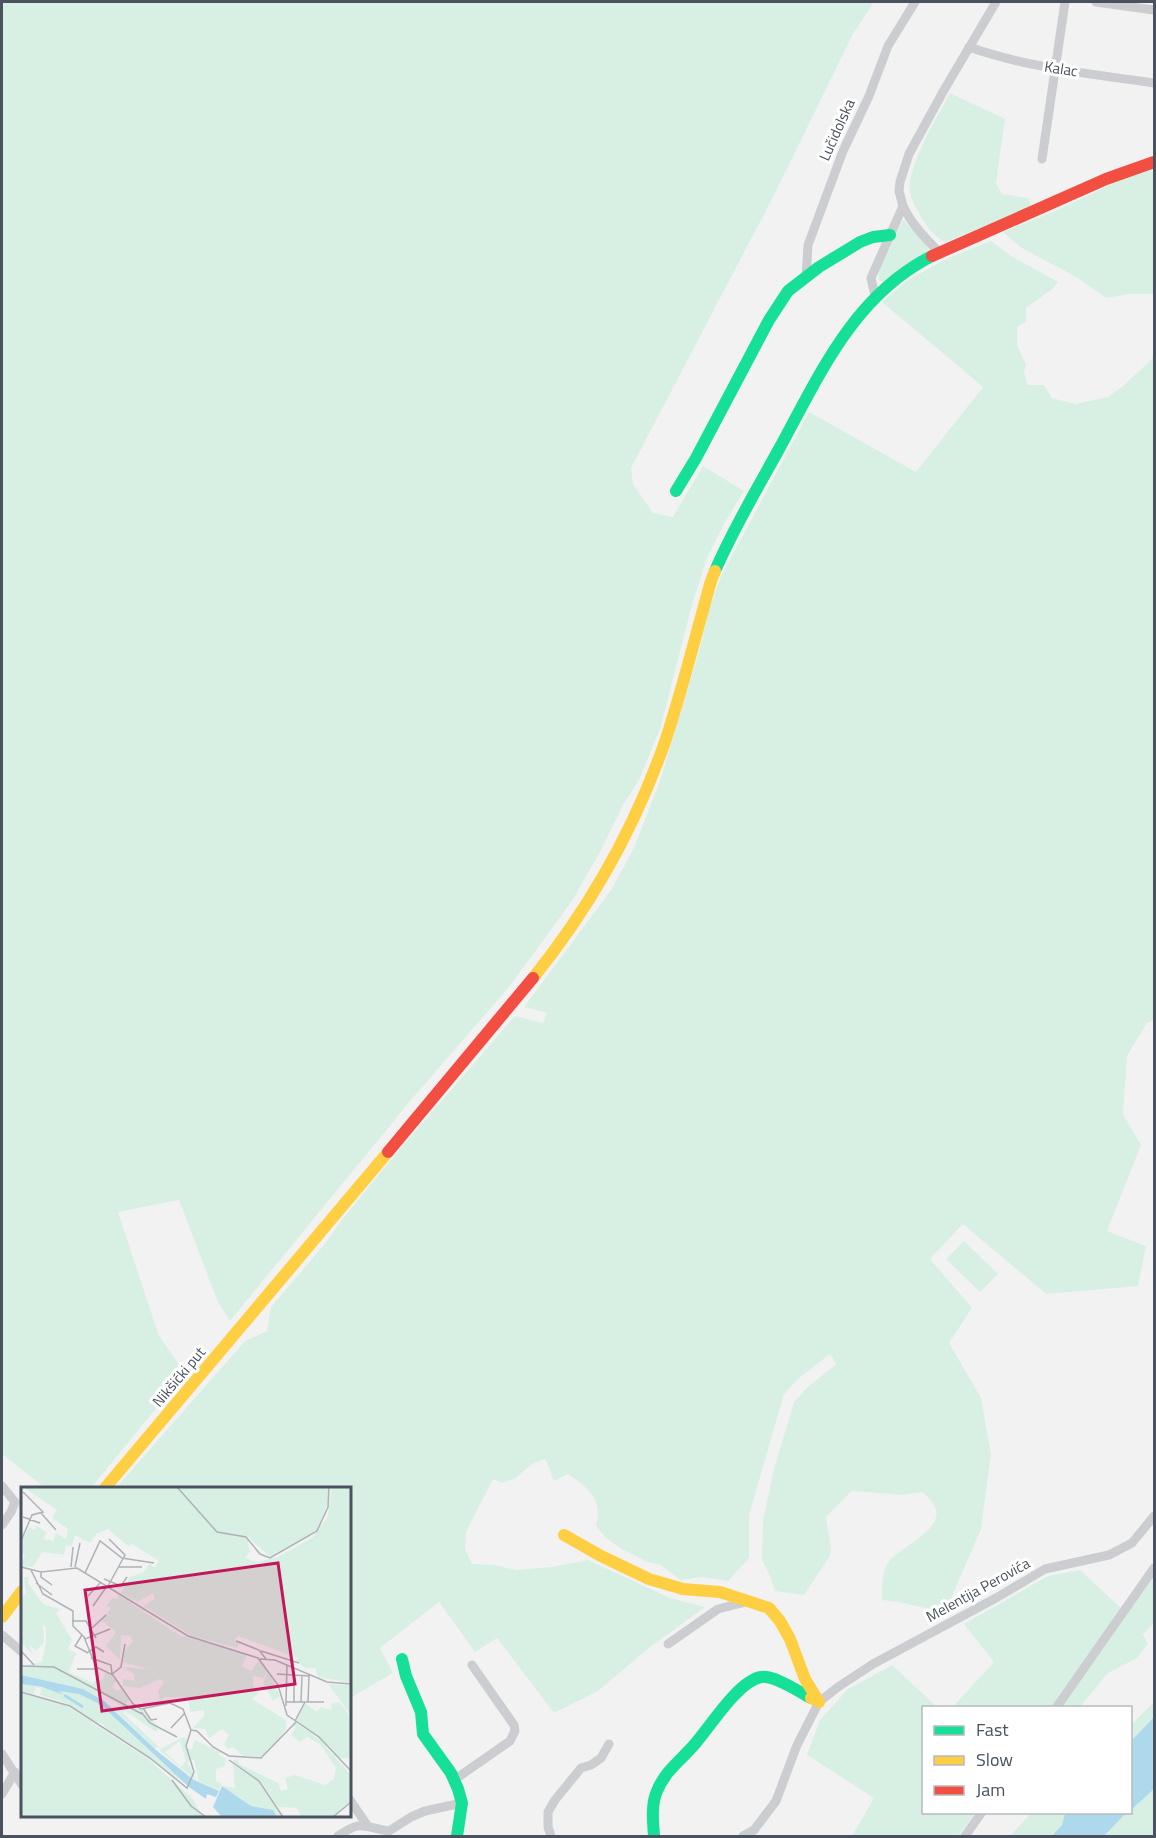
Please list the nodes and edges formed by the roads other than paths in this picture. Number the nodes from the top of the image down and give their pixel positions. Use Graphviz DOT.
graph roads {
  1 [pos="915,2"];
  2 [pos="996,2"];
  3 [pos="1065,2"];
  4 [pos="1096,2"];
  5 [pos="1155,10"];
  6 [pos="969,47"];
  7 [pos="1056,69"];
  8 [pos="1155,83"];
  9 [pos="1042,159"];
  10 [pos="1155,162"];
  11 [pos="903,206"];
  12 [pos="890,235"];
  13 [pos="940,253"];
  14 [pos="806,278"];
  15 [pos="875,296"];
  16 [pos="676,491"];
  17 [pos="2,1486"];
  18 [pos="106,1487"];
  19 [pos="1155,1516"];
  20 [pos="2,1525"];
  21 [pos="564,1535"];
  22 [pos="1155,1568"];
  23 [pos="21,1592"];
  24 [pos="746,1602"];
  25 [pos="2,1617"];
  26 [pos="2,1635"];
  27 [pos="668,1644"];
  28 [pos="21,1651"];
  29 [pos="402,1659"];
  30 [pos="472,1665"];
  31 [pos="819,1702"];
  32 [pos="1057,1706"];
  33 [pos="609,1744"];
  34 [pos="2,1754"];
  35 [pos="15,1772"];
  36 [pos="454,1779"];
  37 [pos="21,1783"];
  38 [pos="2,1794"];
  39 [pos="351,1801"];
  40 [pos="462,1803"];
  41 [pos="981,1814"];
  42 [pos="367,1825"];
  43 [pos="756,1833"];
  44 [pos="338,1836"];
  45 [pos="457,1836"];
  46 [pos="551,1836"];
  47 [pos="654,1836"];
  48 [pos="743,1836"];
  49 [pos="965,1836"];
  1 -- 14 [label="street, Lučidolska"];
  2 -- 6 [label="street"];
  3 -- 7 [label="street"];
  4 -- 5 [label="street"];
  6 -- 7 [label="street, Kalac"];
  6 -- 11 [label="street"];
  7 -- 8 [label="street, Kalac"];
  7 -- 9 [label="street"];
  10 -- 13 [label="main road, Nikšićki put"];
  11 -- 12 [label="street"];
  11 -- 13 [label="street"];
  12 -- 14 [label="main road"];
  12 -- 15 [label="street"];
  13 -- 15 [label="main road, Nikšićki put"];
  14 -- 16 [label="main road"];
  15 -- 18 [label="main road, Nikšićki put"];
  17 -- 20 [label="street"];
  19 -- 31 [label="street, Melentija Perovića"];
  21 -- 24 [label="main road"];
  22 -- 32 [label="street"];
  23 -- 25 [label="main road"];
  24 -- 27 [label="street"];
  24 -- 31 [label="main road"];
  26 -- 28 [label="street"];
  29 -- 36 [label="main road"];
  30 -- 36 [label="street"];
  31 -- 43 [label="street, Melentija Perovića"];
  31 -- 47 [label="main road"];
  33 -- 46 [label="street"];
  34 -- 35 [label="street"];
  35 -- 37 [label="street"];
  35 -- 38 [label="street"];
  36 -- 40 [label="main road"];
  39 -- 42 [label="street"];
  40 -- 42 [label="street"];
  40 -- 45 [label="main road"];
  41 -- 49 [label="street"];
  42 -- 44 [label="street"];
  43 -- 48 [label="street, Melentija Perovića"];
}
